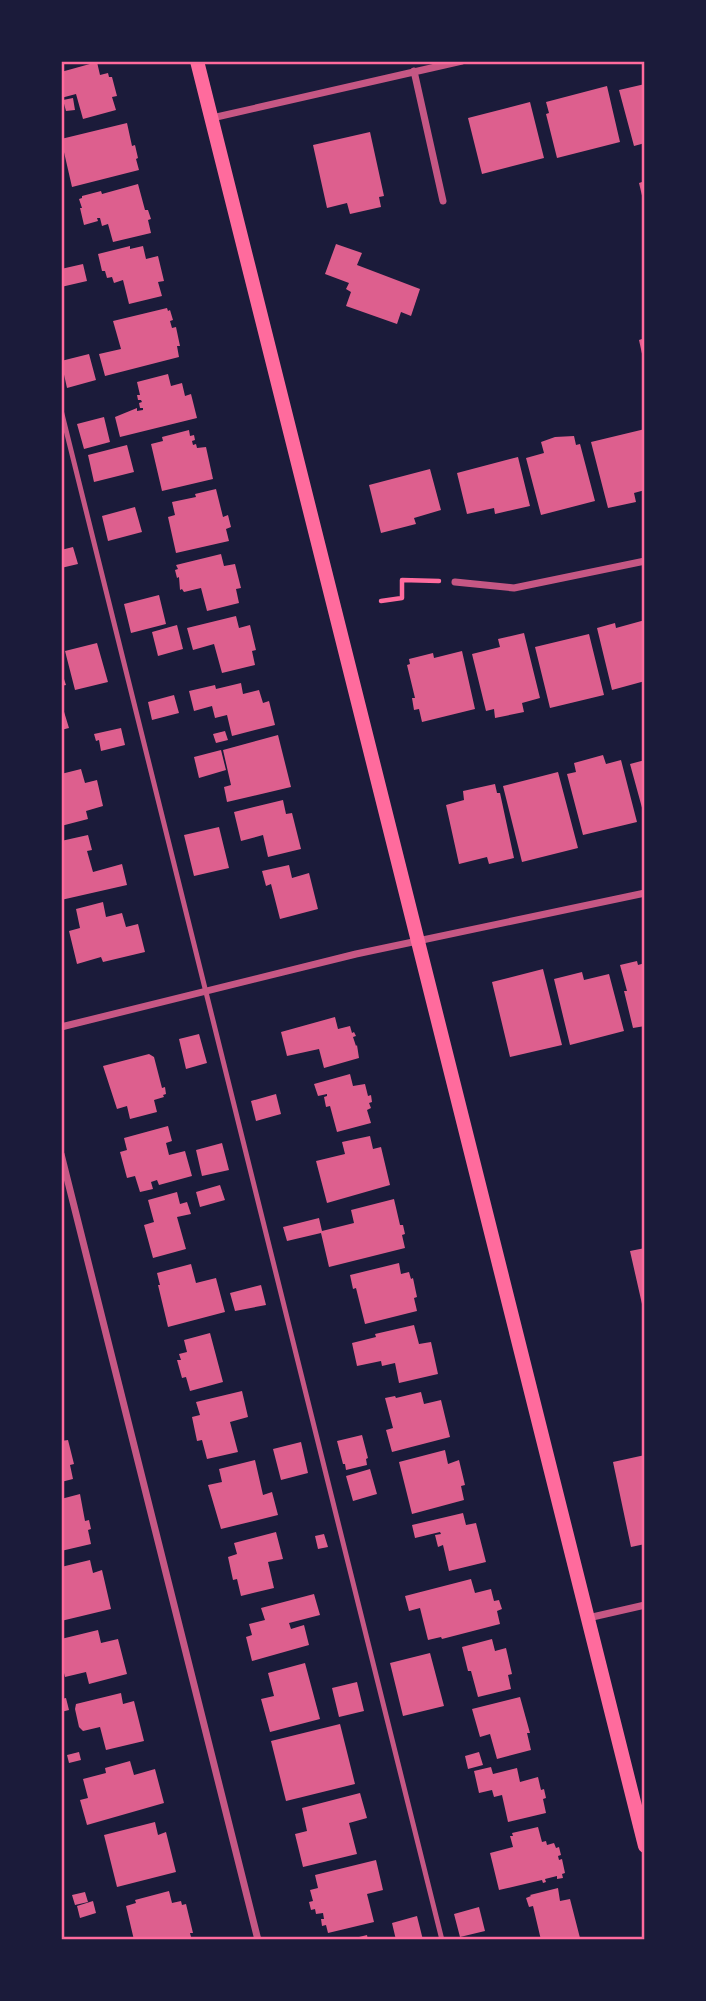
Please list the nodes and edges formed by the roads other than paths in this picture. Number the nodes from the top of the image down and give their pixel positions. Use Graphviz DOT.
graph roads {
  1 [pos="197,61"];
  2 [pos="462,61"];
  3 [pos="414,71"];
  4 [pos="211,118"];
  5 [pos="443,201"];
  6 [pos="61,410"];
  7 [pos="645,561"];
  8 [pos="454,582"];
  9 [pos="645,893"];
  10 [pos="418,940"];
  11 [pos="205,990"];
  12 [pos="61,1027"];
  13 [pos="61,1154"];
  14 [pos="645,1605"];
  15 [pos="588,1618"];
  16 [pos="645,1846"];
  17 [pos="258,1940"];
  18 [pos="442,1940"];
  1 -- 4 [label="main road"];
  2 -- 3 [label="street"];
  3 -- 4 [label="street"];
  3 -- 5 [label="street"];
  4 -- 10 [label="main road"];
  6 -- 11 [label="lane"];
  7 -- 8 [label="street"];
  9 -- 10 [label="street"];
  10 -- 11 [label="street"];
  10 -- 15 [label="main road"];
  11 -- 12 [label="street"];
  11 -- 18 [label="lane"];
  13 -- 17 [label="street"];
  14 -- 15 [label="street"];
  15 -- 16 [label="main road"];
}
